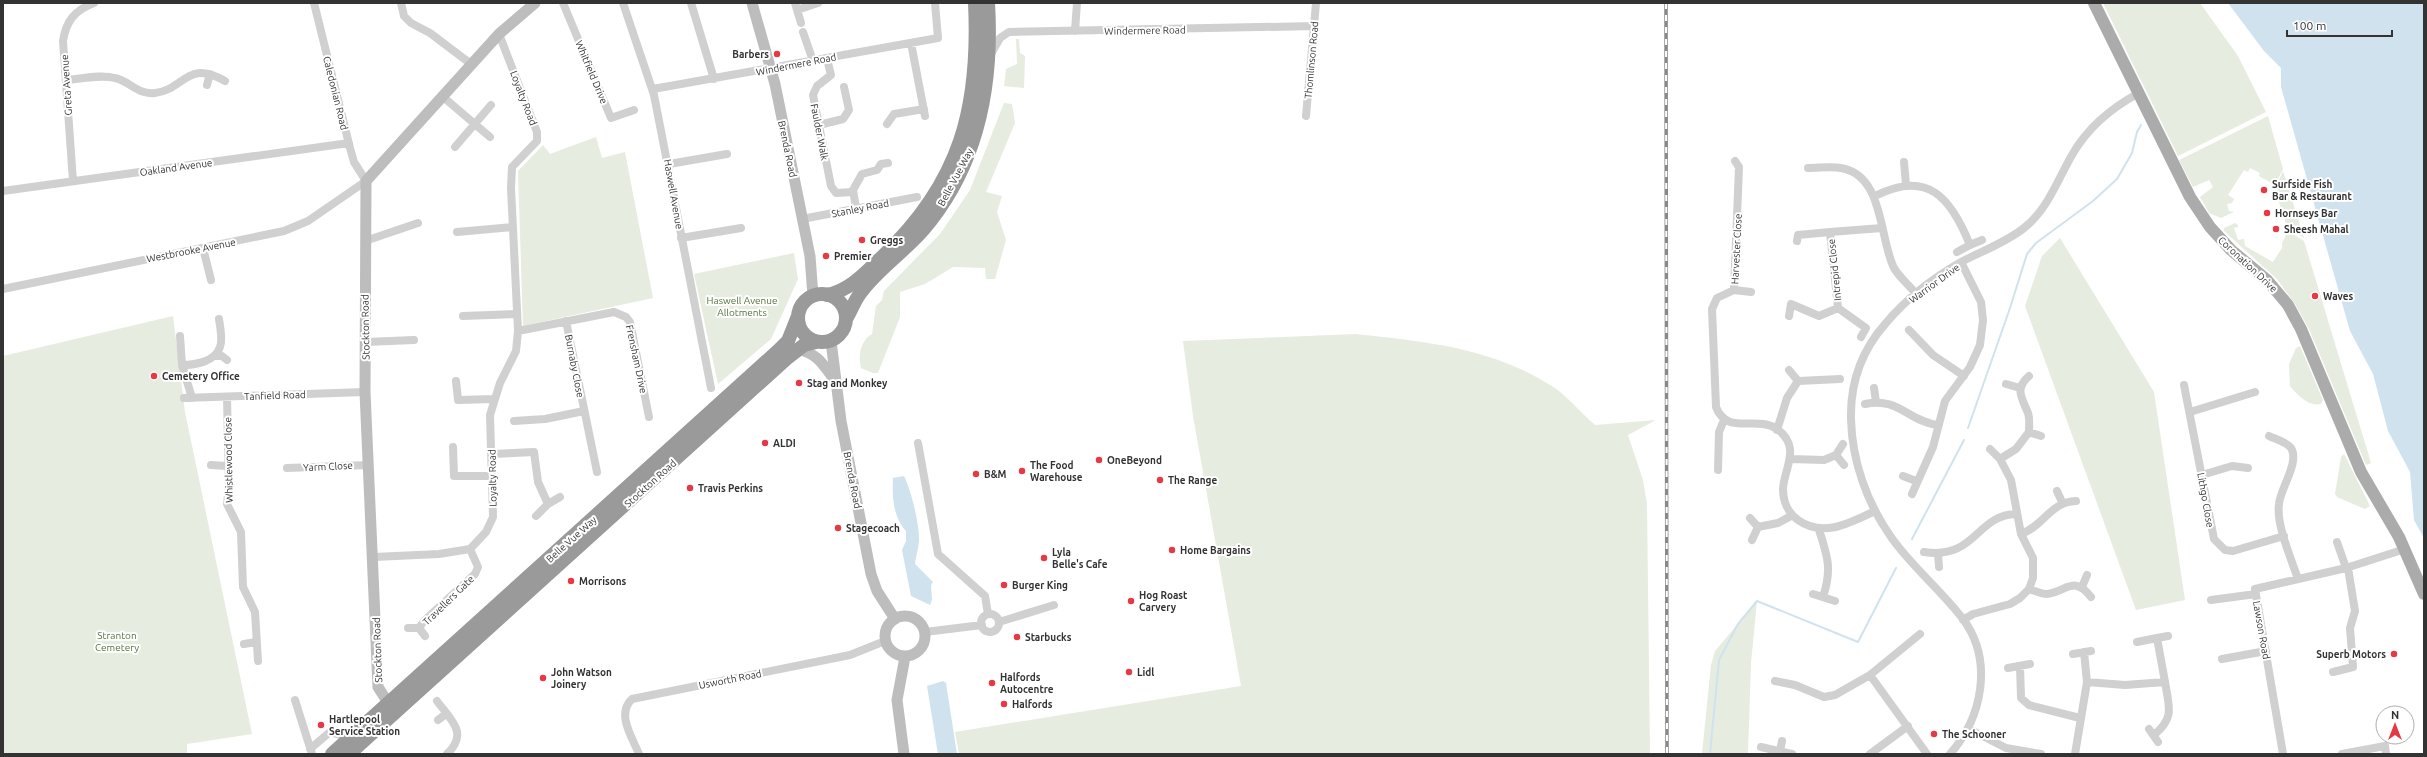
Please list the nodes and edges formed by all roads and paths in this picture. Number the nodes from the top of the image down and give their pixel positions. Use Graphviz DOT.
graph roads {
  1 [pos="94,3"];
  2 [pos="314,3"];
  3 [pos="401,3"];
  4 [pos="535,3"];
  5 [pos="563,3"];
  6 [pos="623,3"];
  7 [pos="691,3"];
  8 [pos="752,3"];
  9 [pos="818,3"];
  10 [pos="935,3"];
  11 [pos="975,3"];
  12 [pos="988,3"];
  13 [pos="1077,3"];
  14 [pos="1316,3"];
  15 [pos="2094,3"];
  16 [pos="796,6"];
  17 [pos="1315,26"];
  18 [pos="1075,31"];
  19 [pos="499,34"];
  20 [pos="911,43"];
  21 [pos="827,58"];
  22 [pos="990,58"];
  23 [pos="813,61"];
  24 [pos="471,64"];
  25 [pos="772,69"];
  26 [pos="210,74"];
  27 [pos="714,79"];
  28 [pos="66,80"];
  29 [pos="225,81"];
  30 [pos="206,85"];
  31 [pos="844,87"];
  32 [pos="653,89"];
  33 [pos="2139,94"];
  34 [pos="442,96"];
  35 [pos="491,105"];
  36 [pos="634,110"];
  37 [pos="1306,116"];
  38 [pos="887,124"];
  39 [pos="474,125"];
  40 [pos="819,125"];
  41 [pos="490,137"];
  42 [pos="349,143"];
  43 [pos="455,147"];
  44 [pos="727,154"];
  45 [pos="1735,161"];
  46 [pos="1904,162"];
  47 [pos="888,163"];
  48 [pos="669,164"];
  49 [pos="1808,168"];
  50 [pos="366,181"];
  51 [pos="73,182"];
  52 [pos="1906,184"];
  53 [pos="3,191"];
  54 [pos="853,191"];
  55 [pos="917,196"];
  56 [pos="1875,196"];
  57 [pos="856,208"];
  58 [pos="802,219"];
  59 [pos="418,223"];
  60 [pos="512,227"];
  61 [pos="741,228"];
  62 [pos="1882,228"];
  63 [pos="457,232"];
  64 [pos="1830,232"];
  65 [pos="681,238"];
  66 [pos="1982,240"];
  67 [pos="365,241"];
  68 [pos="1797,241"];
  69 [pos="1970,245"];
  70 [pos="203,248"];
  71 [pos="1957,252"];
  72 [pos="1961,262"];
  73 [pos="211,280"];
  74 [pos="3,289"];
  75 [pos="1734,290"];
  76 [pos="1750,292"];
  77 [pos="1916,294"];
  78 [pos="827,295"];
  79 [pos="813,296"];
  80 [pos="1838,308"];
  81 [pos="517,314"];
  82 [pos="463,316"];
  83 [pos="798,316"];
  84 [pos="1789,316"];
  85 [pos="219,319"];
  86 [pos="846,319"];
  87 [pos="566,321"];
  88 [pos="1908,330"];
  89 [pos="518,331"];
  90 [pos="180,336"];
  91 [pos="1860,337"];
  92 [pos="414,340"];
  93 [pos="831,341"];
  94 [pos="366,342"];
  95 [pos="816,342"];
  96 [pos="798,349"];
  97 [pos="214,356"];
  98 [pos="227,360"];
  99 [pos="182,365"];
  100 [pos="1789,370"];
  101 [pos="1964,376"];
  102 [pos="2029,376"];
  103 [pos="1840,379"];
  104 [pos="456,381"];
  105 [pos="1798,381"];
  106 [pos="836,383"];
  107 [pos="2006,384"];
  108 [pos="2184,385"];
  109 [pos="711,388"];
  110 [pos="1874,388"];
  111 [pos="2020,388"];
  112 [pos="365,392"];
  113 [pos="2255,392"];
  114 [pos="227,397"];
  115 [pos="494,399"];
  116 [pos="1876,402"];
  117 [pos="1864,404"];
  118 [pos="584,410"];
  119 [pos="2190,412"];
  120 [pos="649,416"];
  121 [pos="1724,420"];
  122 [pos="514,421"];
  123 [pos="1937,425"];
  124 [pos="1777,430"];
  125 [pos="2029,432"];
  126 [pos="2042,436"];
  127 [pos="2269,436"];
  128 [pos="918,443"];
  129 [pos="1843,444"];
  130 [pos="453,447"];
  131 [pos="1990,449"];
  132 [pos="492,454"];
  133 [pos="1836,455"];
  134 [pos="1791,458"];
  135 [pos="2000,459"];
  136 [pos="211,465"];
  137 [pos="369,465"];
  138 [pos="1844,465"];
  139 [pos="226,466"];
  140 [pos="287,468"];
  141 [pos="2248,468"];
  142 [pos="1718,470"];
  143 [pos="597,472"];
  144 [pos="2202,475"];
  145 [pos="492,476"];
  146 [pos="1903,476"];
  147 [pos="1916,481"];
  148 [pos="2057,491"];
  149 [pos="1912,494"];
  150 [pos="560,497"];
  151 [pos="2076,501"];
  152 [pos="2062,502"];
  153 [pos="548,504"];
  154 [pos="1875,511"];
  155 [pos="2016,514"];
  156 [pos="536,516"];
  157 [pos="1791,516"];
  158 [pos="1750,518"];
  159 [pos="1758,527"];
  160 [pos="1819,530"];
  161 [pos="2021,534"];
  162 [pos="2284,536"];
  163 [pos="1752,540"];
  164 [pos="2337,542"];
  165 [pos="470,549"];
  166 [pos="2405,549"];
  167 [pos="1924,552"];
  168 [pos="1938,554"];
  169 [pos="374,557"];
  170 [pos="1939,567"];
  171 [pos="2347,568"];
  172 [pos="2087,575"];
  173 [pos="2298,579"];
  174 [pos="2082,587"];
  175 [pos="2030,589"];
  176 [pos="1813,594"];
  177 [pos="2256,594"];
  178 [pos="2424,594"];
  179 [pos="1823,597"];
  180 [pos="2091,597"];
  181 [pos="2211,600"];
  182 [pos="1835,601"];
  183 [pos="1054,605"];
  184 [pos="988,614"];
  185 [pos="895,619"];
  186 [pos="1964,620"];
  187 [pos="999,622"];
  188 [pos="982,625"];
  189 [pos="408,628"];
  190 [pos="418,628"];
  191 [pos="925,632"];
  192 [pos="1920,634"];
  193 [pos="425,636"];
  194 [pos="2168,636"];
  195 [pos="2156,638"];
  196 [pos="885,641"];
  197 [pos="256,642"];
  198 [pos="2138,642"];
  199 [pos="244,644"];
  200 [pos="2266,651"];
  201 [pos="2073,654"];
  202 [pos="905,657"];
  203 [pos="2222,659"];
  204 [pos="258,661"];
  205 [pos="2030,664"];
  206 [pos="2020,666"];
  207 [pos="2008,668"];
  208 [pos="2333,672"];
  209 [pos="1870,675"];
  210 [pos="1775,681"];
  211 [pos="2088,682"];
  212 [pos="2165,682"];
  213 [pos="295,700"];
  214 [pos="437,701"];
  215 [pos="394,706"];
  216 [pos="446,714"];
  217 [pos="2080,718"];
  218 [pos="438,720"];
  219 [pos="1908,726"];
  220 [pos="1969,729"];
  221 [pos="2153,736"];
  222 [pos="350,738"];
  223 [pos="1782,741"];
  224 [pos="1761,747"];
  225 [pos="450,751"];
  226 [pos="1780,751"];
  227 [pos="311,752"];
  228 [pos="332,754"];
  229 [pos="349,754"];
  230 [pos="460,754"];
  231 [pos="639,754"];
  232 [pos="904,754"];
  233 [pos="1792,754"];
  234 [pos="1870,754"];
  235 [pos="1927,754"];
  236 [pos="1950,754"];
  237 [pos="2041,754"];
  238 [pos="2066,754"];
  239 [pos="2075,754"];
  240 [pos="2079,754"];
  241 [pos="2283,754"];
  242 [pos="2342,754"];
  243 [pos="2386,754"];
  1 -- 28 [label="street, Greta Avenue"];
  2 -- 42 [label="street, Caledonian Road"];
  3 -- 24 [label="street"];
  4 -- 19 [label="main road"];
  5 -- 36 [label="street, Whitfield Drive"];
  6 -- 32 [label="street, Haswell Avenue"];
  7 -- 27 [label="street"];
  8 -- 25 [label="main road, Brenda Road"];
  9 -- 16 [label="street"];
  10 -- 20 [label="street, Windermere Road"];
  11 -- 78 [label="highway, Belle Vue Way"];
  12 -- 22 [label="highway, Belle Vue Way"];
  13 -- 18 [label="street"];
  14 -- 17 [label="street, Thomlinson Road"];
  15 -- 33 [label="main road, Coronation Drive"];
  16 -- 23 [label="street"];
  17 -- 18 [label="street, Windermere Road"];
  17 -- 37 [label="street, Thomlinson Road"];
  18 -- 22 [label="street, Windermere Road"];
  19 -- 24 [label="main road"];
  19 -- 60 [label="street, Loyalty Road"];
  20 -- 21 [label="street, Windermere Road"];
  20 -- 38 [label="street"];
  21 -- 23 [label="street, Windermere Road"];
  21 -- 40 [label="street, Faulder Walk"];
  22 -- 86 [label="highway, Belle Vue Way"];
  23 -- 25 [label="street, Windermere Road"];
  24 -- 34 [label="main road"];
  25 -- 27 [label="street, Windermere Road"];
  25 -- 58 [label="main road, Brenda Road"];
  26 -- 28 [label="street"];
  26 -- 29 [label="street"];
  26 -- 30 [label="street"];
  27 -- 32 [label="street, Windermere Road"];
  28 -- 51 [label="street, Greta Avenue"];
  31 -- 40 [label="street"];
  32 -- 48 [label="street, Haswell Avenue"];
  33 -- 72 [label="street, Warrior Drive"];
  33 -- 166 [label="main road, Coronation Drive"];
  34 -- 39 [label="street"];
  34 -- 50 [label="main road"];
  35 -- 39 [label="street"];
  39 -- 41 [label="street"];
  39 -- 43 [label="street"];
  40 -- 54 [label="street, Faulder Walk"];
  42 -- 50 [label="street, Caledonian Road"];
  42 -- 51 [label="street, Oakland Avenue"];
  44 -- 48 [label="street"];
  45 -- 75 [label="street, Harvester Close"];
  46 -- 52 [label="street"];
  47 -- 54 [label="street"];
  48 -- 65 [label="street, Haswell Avenue"];
  49 -- 56 [label="street"];
  50 -- 67 [label="main road, Stockton Road"];
  50 -- 70 [label="street, Westbrooke Avenue"];
  51 -- 53 [label="street, Oakland Avenue"];
  52 -- 56 [label="street"];
  52 -- 69 [label="street"];
  54 -- 57 [label="street"];
  55 -- 57 [label="street, Stanley Road"];
  56 -- 62 [label="street"];
  57 -- 58 [label="street, Stanley Road"];
  58 -- 79 [label="main road, Brenda Road"];
  59 -- 67 [label="street"];
  60 -- 63 [label="street"];
  60 -- 81 [label="street, Loyalty Road"];
  61 -- 65 [label="street"];
  62 -- 64 [label="street, Intrepid Close"];
  62 -- 77 [label="street"];
  64 -- 68 [label="street, Intrepid Close"];
  64 -- 80 [label="street, Intrepid Close"];
  65 -- 109 [label="street, Haswell Avenue"];
  66 -- 69 [label="street"];
  67 -- 94 [label="main road, Stockton Road"];
  69 -- 71 [label="street"];
  70 -- 73 [label="street"];
  70 -- 74 [label="street, Westbrooke Avenue"];
  72 -- 77 [label="street, Warrior Drive"];
  72 -- 101 [label="street"];
  75 -- 76 [label="street"];
  75 -- 121 [label="street, Harvester Close"];
  77 -- 154 [label="street, Warrior Drive"];
  78 -- 79 [label="highway"];
  78 -- 86 [label="highway"];
  79 -- 83 [label="highway"];
  80 -- 84 [label="street, Intrepid Close"];
  80 -- 91 [label="street, Intrepid Close"];
  81 -- 82 [label="street"];
  81 -- 89 [label="street, Loyalty Road"];
  83 -- 95 [label="highway"];
  83 -- 215 [label="highway, Belle Vue Way"];
  85 -- 97 [label="street"];
  86 -- 93 [label="highway"];
  87 -- 89 [label="street, Frensham Drive"];
  87 -- 118 [label="street, Burnaby Close"];
  87 -- 120 [label="street, Frensham Drive"];
  88 -- 101 [label="street"];
  89 -- 115 [label="street, Loyalty Road"];
  90 -- 99 [label="street"];
  92 -- 94 [label="street"];
  93 -- 95 [label="highway"];
  93 -- 106 [label="main road, Brenda Road"];
  94 -- 112 [label="main road, Stockton Road"];
  95 -- 96 [label="highway, Stockton Road"];
  96 -- 106 [label="main road, Brenda Road"];
  96 -- 215 [label="highway, Stockton Road"];
  97 -- 98 [label="street"];
  97 -- 99 [label="street"];
  99 -- 114 [label="street, Tanfield Road"];
  100 -- 105 [label="street"];
  101 -- 123 [label="street"];
  102 -- 111 [label="street"];
  103 -- 105 [label="street"];
  104 -- 115 [label="street"];
  105 -- 124 [label="street"];
  106 -- 185 [label="main road, Brenda Road"];
  107 -- 111 [label="street"];
  108 -- 119 [label="street, Lithgo Close"];
  110 -- 116 [label="street"];
  111 -- 125 [label="street"];
  112 -- 114 [label="street, Tanfield Road"];
  112 -- 137 [label="main road, Stockton Road"];
  113 -- 119 [label="street"];
  114 -- 139 [label="street, Whistlewood Close"];
  115 -- 132 [label="street, Loyalty Road"];
  116 -- 117 [label="street"];
  116 -- 123 [label="street"];
  118 -- 122 [label="street, Burnaby Close"];
  118 -- 143 [label="street, Burnaby Close"];
  119 -- 144 [label="street, Lithgo Close"];
  121 -- 124 [label="street"];
  121 -- 142 [label="street"];
  123 -- 147 [label="street"];
  124 -- 134 [label="street"];
  125 -- 126 [label="street"];
  125 -- 135 [label="street"];
  127 -- 162 [label="street"];
  128 -- 184 [label="street"];
  129 -- 133 [label="street"];
  130 -- 145 [label="street"];
  131 -- 135 [label="street"];
  132 -- 145 [label="street, Loyalty Road"];
  132 -- 153 [label="street"];
  133 -- 134 [label="street"];
  133 -- 138 [label="street"];
  134 -- 157 [label="street"];
  135 -- 155 [label="street"];
  136 -- 139 [label="street"];
  137 -- 140 [label="street, Yarm Close"];
  137 -- 169 [label="main road, Stockton Road"];
  139 -- 197 [label="street, Whistlewood Close"];
  141 -- 144 [label="street"];
  144 -- 162 [label="street, Lithgo Close"];
  145 -- 165 [label="street, Loyalty Road"];
  146 -- 147 [label="street"];
  147 -- 149 [label="street"];
  148 -- 152 [label="street"];
  150 -- 153 [label="street"];
  151 -- 152 [label="street"];
  152 -- 161 [label="street"];
  153 -- 156 [label="street"];
  154 -- 160 [label="street"];
  154 -- 186 [label="street, Warrior Drive"];
  155 -- 161 [label="street"];
  155 -- 168 [label="street"];
  157 -- 159 [label="street"];
  157 -- 160 [label="street"];
  158 -- 159 [label="street"];
  159 -- 163 [label="street"];
  160 -- 179 [label="street"];
  161 -- 175 [label="street"];
  162 -- 173 [label="street"];
  164 -- 171 [label="street"];
  165 -- 169 [label="street"];
  165 -- 190 [label="street, Travellers Gate"];
  166 -- 171 [label="street, Lawson Road"];
  166 -- 178 [label="main road, Coronation Drive"];
  167 -- 168 [label="street"];
  168 -- 170 [label="street"];
  169 -- 215 [label="main road, Stockton Road"];
  171 -- 173 [label="street, Lawson Road"];
  171 -- 208 [label="street"];
  172 -- 174 [label="street"];
  173 -- 177 [label="street, Lawson Road"];
  174 -- 175 [label="street"];
  174 -- 180 [label="street"];
  175 -- 186 [label="street"];
  176 -- 179 [label="street"];
  177 -- 181 [label="street"];
  177 -- 200 [label="street, Lawson Road"];
  179 -- 182 [label="street"];
  183 -- 187 [label="street"];
  184 -- 187 [label="street"];
  184 -- 188 [label="street"];
  185 -- 191 [label="main road"];
  185 -- 196 [label="main road"];
  186 -- 220 [label="street, Warrior Drive"];
  187 -- 188 [label="street"];
  188 -- 191 [label="street"];
  189 -- 190 [label="street, Travellers Gate"];
  190 -- 193 [label="street, Travellers Gate"];
  191 -- 202 [label="main road"];
  192 -- 209 [label="street"];
  194 -- 195 [label="street"];
  195 -- 198 [label="street"];
  195 -- 212 [label="street"];
  196 -- 202 [label="main road"];
  196 -- 231 [label="street, Usworth Road"];
  197 -- 199 [label="street"];
  197 -- 204 [label="street, Whistlewood Close"];
  200 -- 203 [label="street"];
  200 -- 241 [label="street, Lawson Road"];
  201 -- 211 [label="street"];
  202 -- 232 [label="main road"];
  205 -- 206 [label="street"];
  206 -- 207 [label="street"];
  206 -- 217 [label="street"];
  209 -- 210 [label="street"];
  209 -- 219 [label="street"];
  211 -- 212 [label="street"];
  211 -- 217 [label="street"];
  212 -- 221 [label="street"];
  213 -- 227 [label="street"];
  214 -- 216 [label="street"];
  215 -- 222 [label="highway, Belle Vue Way"];
  215 -- 229 [label="highway, Stockton Road"];
  216 -- 218 [label="street"];
  216 -- 225 [label="street"];
  217 -- 239 [label="street"];
  219 -- 234 [label="street"];
  219 -- 235 [label="street"];
  220 -- 236 [label="street, Warrior Drive"];
  220 -- 237 [label="street"];
  222 -- 227 [label="street"];
  222 -- 228 [label="highway, Belle Vue Way"];
  223 -- 226 [label="street"];
  224 -- 226 [label="street"];
  225 -- 230 [label="street"];
  226 -- 233 [label="street"];
  238 -- 239 [label="street"];
  239 -- 240 [label="street"];
  242 -- 243 [label="street"];
}
